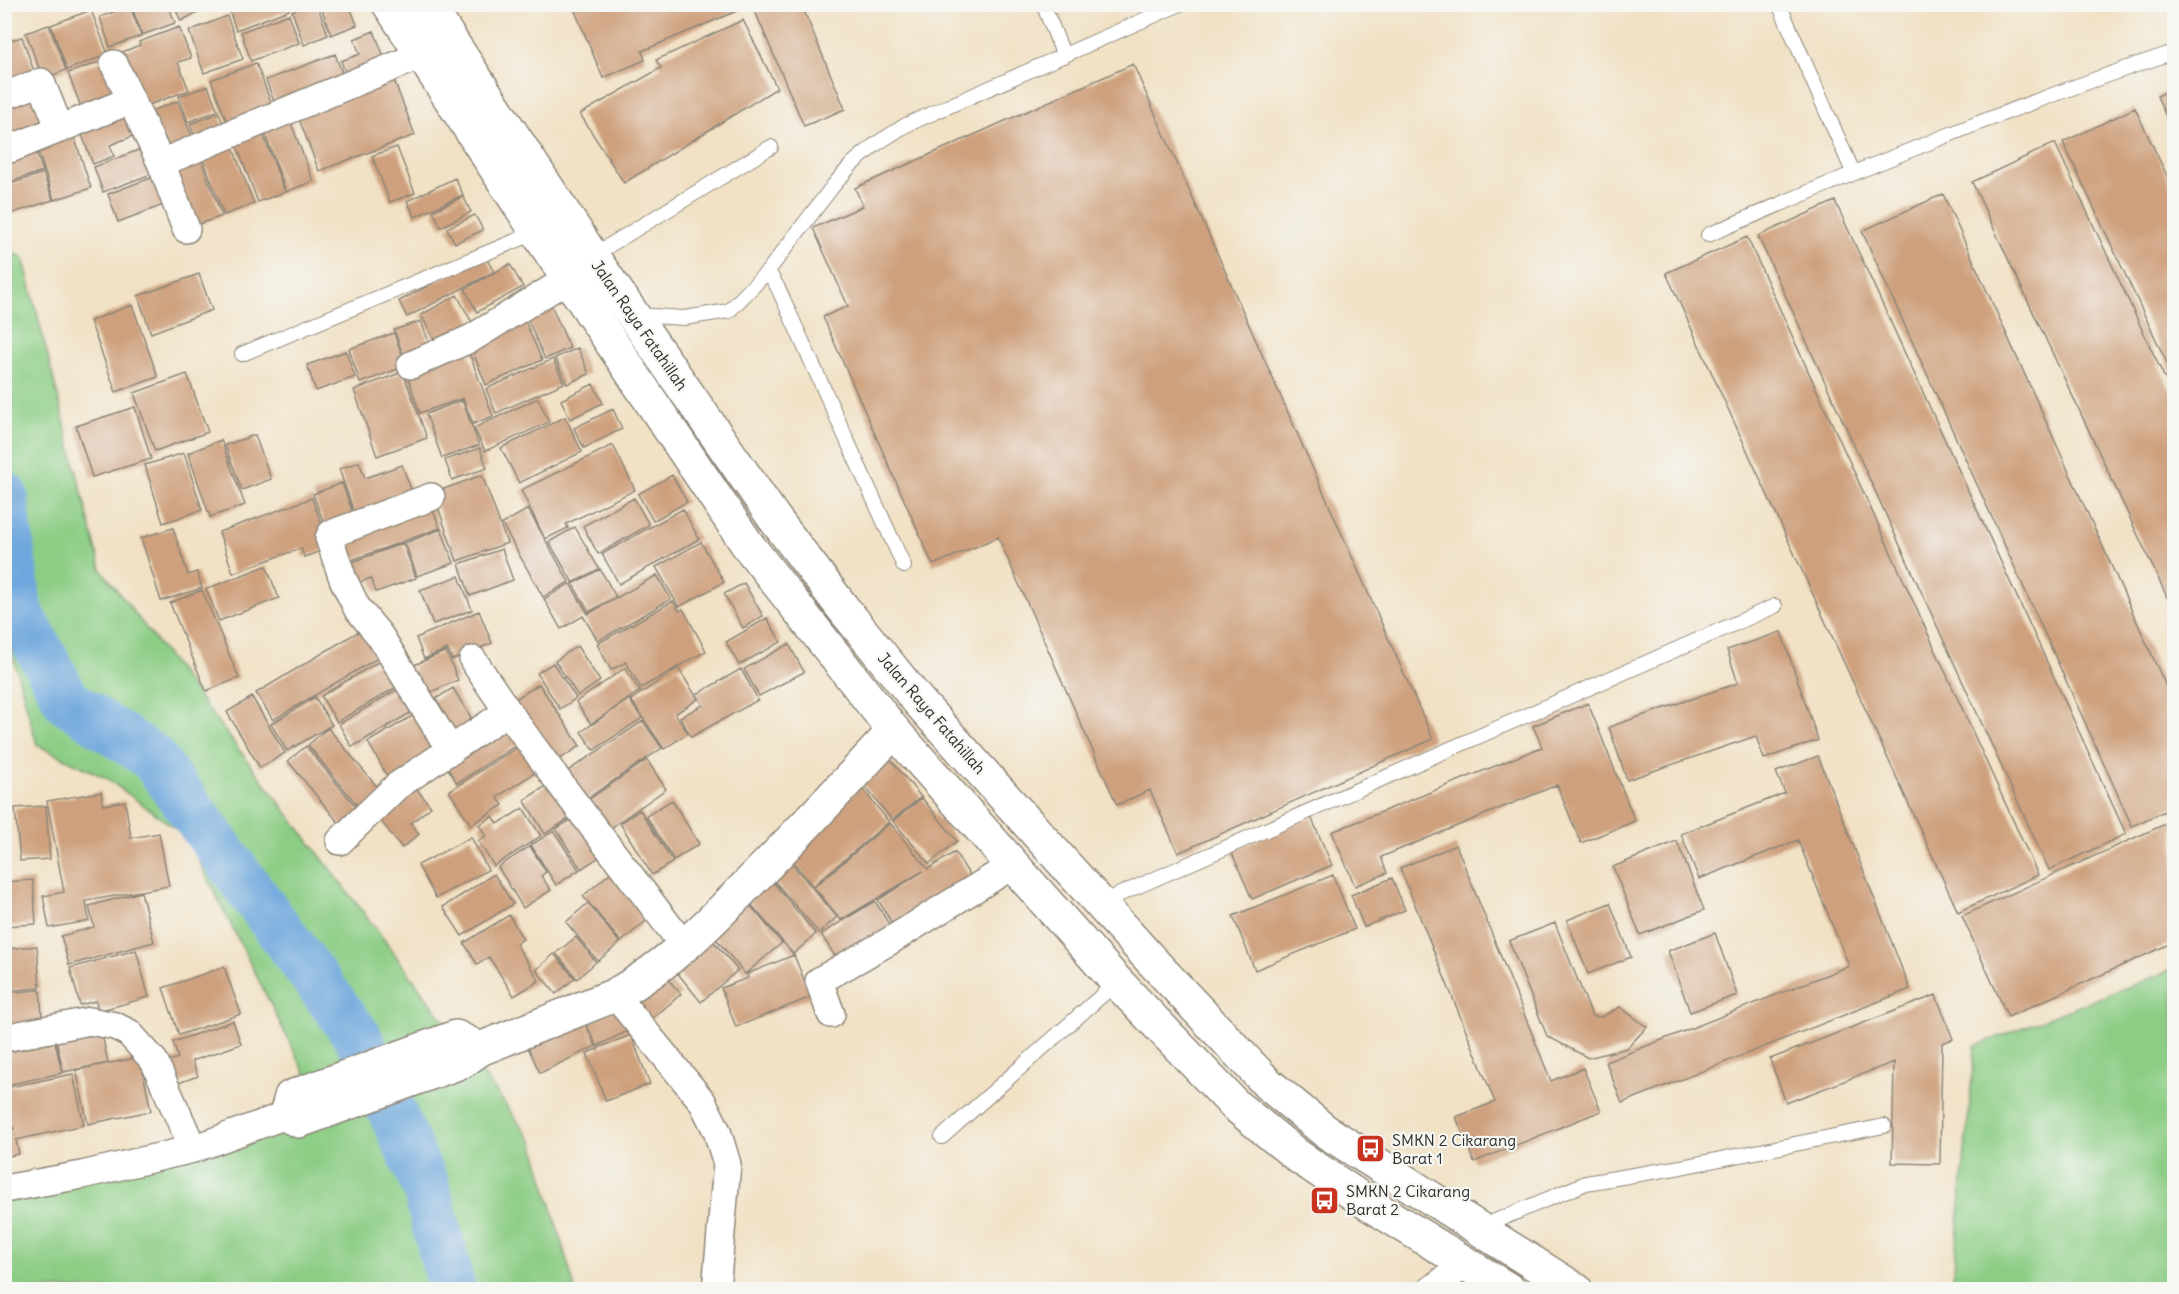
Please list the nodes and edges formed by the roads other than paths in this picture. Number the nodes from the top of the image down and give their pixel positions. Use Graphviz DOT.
graph roads {
  1 [pos="389,4"];
  2 [pos="427,4"];
  3 [pos="1044,4"];
  4 [pos="1180,4"];
  5 [pos="1779,4"];
  6 [pos="2175,52"];
  7 [pos="421,55"];
  8 [pos="1064,56"];
  9 [pos="114,64"];
  10 [pos="4,96"];
  11 [pos="131,100"];
  12 [pos="60,129"];
  13 [pos="771,147"];
  14 [pos="10,149"];
  15 [pos="161,163"];
  16 [pos="1852,172"];
  17 [pos="186,229"];
  18 [pos="537,232"];
  19 [pos="1708,236"];
  20 [pos="592,256"];
  21 [pos="768,271"];
  22 [pos="568,279"];
  23 [pos="632,315"];
  24 [pos="242,354"];
  25 [pos="411,366"];
  26 [pos="431,497"];
  27 [pos="904,566"];
  28 [pos="1775,606"];
  29 [pos="473,660"];
  30 [pos="507,712"];
  31 [pos="894,731"];
  32 [pos="451,751"];
  33 [pos="340,842"];
  34 [pos="1013,865"];
  35 [pos="1100,903"];
  36 [pos="684,946"];
  37 [pos="1117,982"];
  38 [pos="615,995"];
  39 [pos="831,1014"];
  40 [pos="4,1038"];
  41 [pos="292,1111"];
  42 [pos="1884,1126"];
  43 [pos="942,1137"];
  44 [pos="193,1149"];
  45 [pos="4,1189"];
  46 [pos="1478,1228"];
  47 [pos="1465,1264"];
  48 [pos="716,1290"];
  49 [pos="1431,1290"];
  50 [pos="1509,1290"];
  51 [pos="1576,1290"];
  1 -- 7 [label="main road, Jalan Raya Fatahillah"];
  2 -- 20 [label="main road, Jalan Raya Fatahillah"];
  3 -- 8 [label="lane"];
  4 -- 8 [label="lane"];
  5 -- 16 [label="lane"];
  6 -- 16 [label="lane"];
  7 -- 15 [label="street"];
  7 -- 18 [label="main road, Jalan Raya Fatahillah"];
  8 -- 21 [label="lane"];
  9 -- 11 [label="street"];
  10 -- 12 [label="street"];
  11 -- 12 [label="street"];
  11 -- 15 [label="street"];
  12 -- 14 [label="street"];
  13 -- 20 [label="lane"];
  15 -- 17 [label="street"];
  16 -- 19 [label="lane"];
  18 -- 22 [label="main road, Jalan Raya Fatahillah"];
  18 -- 24 [label="lane"];
  20 -- 23 [label="main road, Jalan Raya Fatahillah"];
  21 -- 23 [label="lane"];
  21 -- 27 [label="lane"];
  22 -- 25 [label="street"];
  22 -- 31 [label="main road, Jalan Raya Fatahillah"];
  23 -- 35 [label="main road, Jalan Raya Fatahillah"];
  26 -- 32 [label="street"];
  28 -- 35 [label="lane"];
  29 -- 30 [label="street"];
  30 -- 32 [label="street"];
  30 -- 36 [label="street"];
  31 -- 34 [label="main road, Jalan Raya Fatahillah"];
  31 -- 36 [label="main road"];
  32 -- 33 [label="street"];
  34 -- 37 [label="main road, Jalan Raya Fatahillah"];
  34 -- 39 [label="street"];
  35 -- 46 [label="main road, Jalan Raya Fatahillah"];
  36 -- 38 [label="main road"];
  37 -- 43 [label="lane"];
  37 -- 47 [label="main road, Jalan Raya Fatahillah"];
  38 -- 41 [label="main road"];
  38 -- 48 [label="street"];
  40 -- 44 [label="street"];
  41 -- 44 [label="street"];
  42 -- 46 [label="lane"];
  44 -- 45 [label="street"];
  46 -- 51 [label="main road, Jalan Raya Fatahillah"];
  47 -- 49 [label="street"];
  47 -- 50 [label="main road, Jalan Raya Fatahillah"];
}
